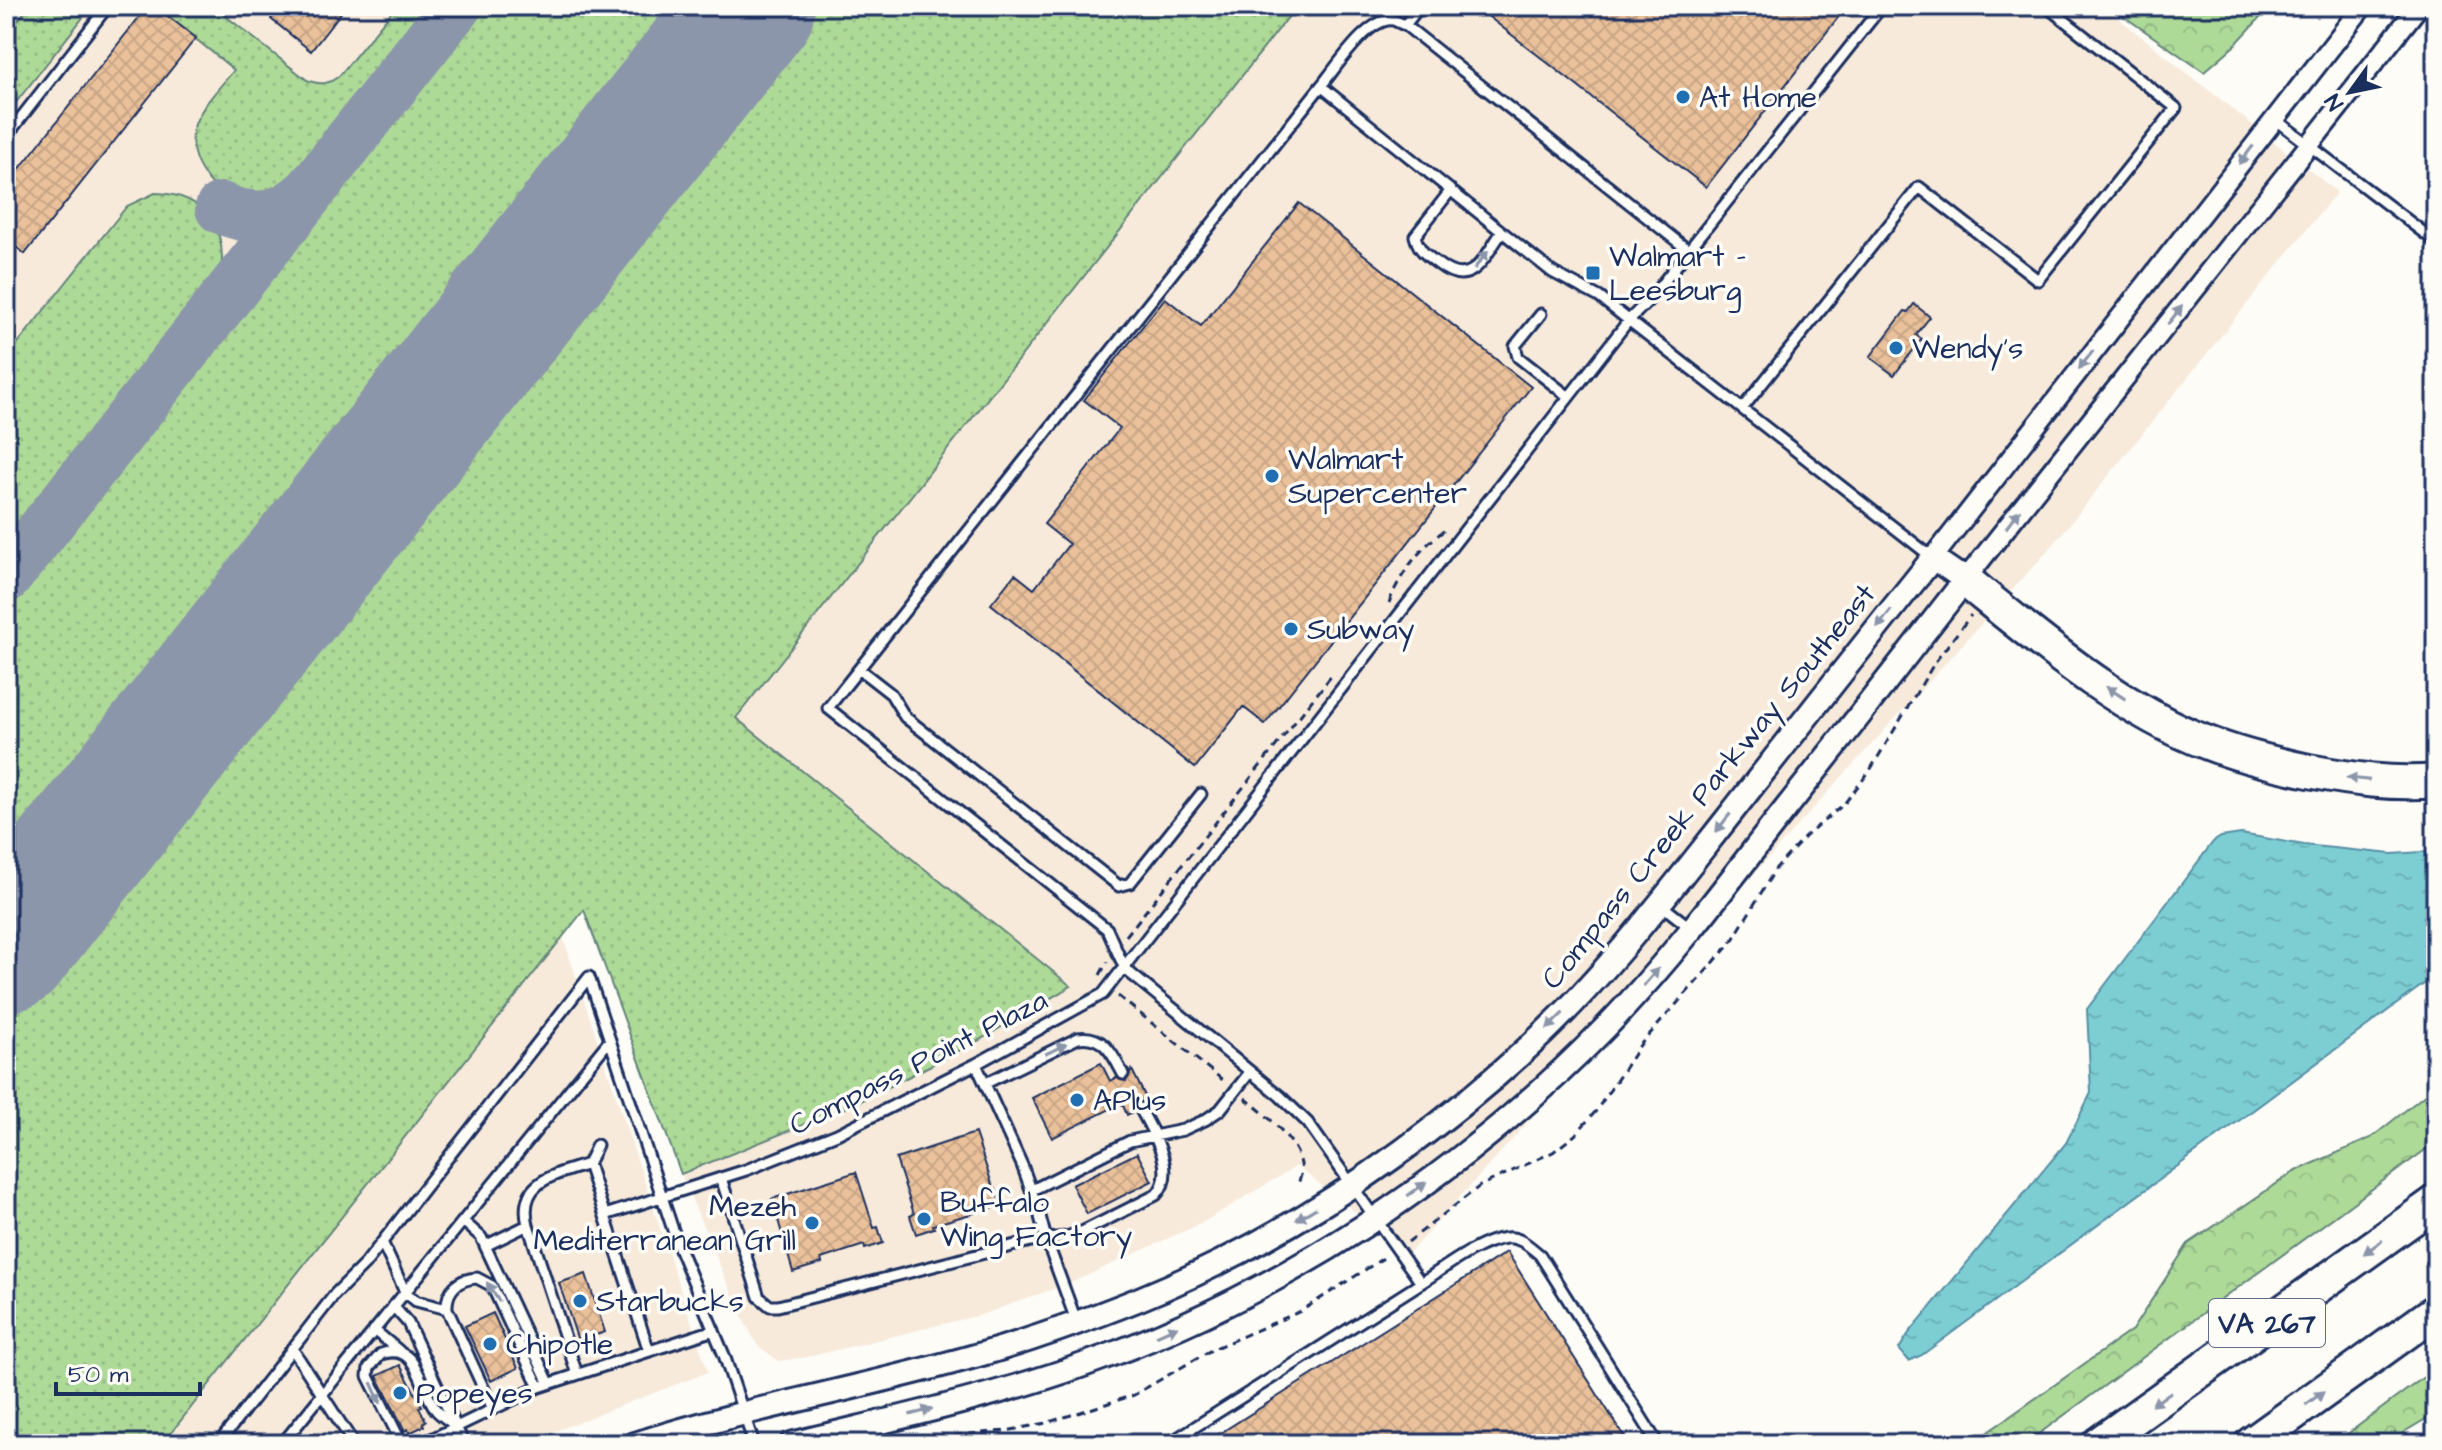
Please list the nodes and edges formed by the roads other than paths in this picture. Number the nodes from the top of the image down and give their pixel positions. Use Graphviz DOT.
graph roads {
  1 [pos="108,6"];
  2 [pos="1420,6"];
  3 [pos="1882,6"];
  4 [pos="2046,6"];
  5 [pos="2363,6"];
  6 [pos="2419,6"];
  7 [pos="1405,25"];
  8 [pos="1321,86"];
  9 [pos="2275,119"];
  10 [pos="6,137"];
  11 [pos="2309,145"];
  12 [pos="1451,190"];
  13 [pos="1502,232"];
  14 [pos="2436,242"];
  15 [pos="1688,250"];
  16 [pos="1541,314"];
  17 [pos="1629,320"];
  18 [pos="1569,397"];
  19 [pos="1742,409"];
  20 [pos="1933,558"];
  21 [pos="1965,580"];
  22 [pos="859,669"];
  23 [pos="2436,781"];
  24 [pos="1201,794"];
  25 [pos="1660,903"];
  26 [pos="1692,929"];
  27 [pos="1125,969"];
  28 [pos="609,1041"];
  29 [pos="976,1064"];
  30 [pos="1250,1072"];
  31 [pos="1123,1074"];
  32 [pos="986,1083"];
  33 [pos="1140,1108"];
  34 [pos="1155,1137"];
  35 [pos="597,1145"];
  36 [pos="588,1164"];
  37 [pos="721,1178"];
  38 [pos="1352,1187"];
  39 [pos="1032,1190"];
  40 [pos="662,1196"];
  41 [pos="2436,1202"];
  42 [pos="605,1215"];
  43 [pos="1376,1219"];
  44 [pos="463,1221"];
  45 [pos="528,1225"];
  46 [pos="1046,1239"];
  47 [pos="382,1242"];
  48 [pos="485,1246"];
  49 [pos="1421,1283"];
  50 [pos="405,1292"];
  51 [pos="393,1306"];
  52 [pos="447,1309"];
  53 [pos="2436,1311"];
  54 [pos="1077,1323"];
  55 [pos="374,1330"];
  56 [pos="714,1330"];
  57 [pos="292,1348"];
  58 [pos="399,1351"];
  59 [pos="649,1351"];
  60 [pos="577,1374"];
  61 [pos="544,1385"];
  62 [pos="321,1394"];
  63 [pos="493,1409"];
  64 [pos="744,1413"];
  65 [pos="456,1426"];
  66 [pos="218,1444"];
  67 [pos="282,1444"];
  68 [pos="354,1444"];
  69 [pos="402,1444"];
  70 [pos="421,1444"];
  71 [pos="464,1444"];
  72 [pos="635,1444"];
  73 [pos="754,1444"];
  74 [pos="791,1444"];
  75 [pos="1168,1444"];
  76 [pos="1658,1444"];
  77 [pos="2098,1444"];
  78 [pos="2251,1444"];
  1 -- 10 [label="lane"];
  2 -- 7 [label="lane"];
  3 -- 15 [label="lane, Compass Point Plaza"];
  4 -- 19 [label="lane"];
  5 -- 9 [label="street, Compass Creek Parkway Southeast"];
  6 -- 11 [label="street"];
  7 -- 8 [label="lane"];
  7 -- 15 [label="lane"];
  8 -- 12 [label="lane"];
  8 -- 22 [label="lane"];
  9 -- 11 [label="lane"];
  9 -- 20 [label="street, Compass Creek Parkway Southeast, one-way"];
  11 -- 14 [label="lane"];
  21 -- 11 [label="street, one-way"];
  12 -- 13 [label="lane"];
  12 -- 13 [label="lane, one-way"];
  13 -- 17 [label="lane"];
  15 -- 17 [label="lane, Compass Point Plaza"];
  16 -- 18 [label="lane"];
  17 -- 18 [label="lane, Compass Point Plaza"];
  17 -- 19 [label="lane"];
  18 -- 27 [label="lane, Compass Point Plaza"];
  19 -- 20 [label="lane"];
  20 -- 21 [label="street"];
  20 -- 25 [label="street, Compass Creek Parkway Southeast, one-way"];
  23 -- 21 [label="highway, one-way"];
  21 -- 26 [label="street"];
  22 -- 24 [label="lane"];
  22 -- 27 [label="lane"];
  25 -- 26 [label="lane"];
  25 -- 38 [label="street, Compass Creek Parkway Southeast, one-way"];
  43 -- 26 [label="street, one-way"];
  27 -- 29 [label="lane, Compass Point Plaza"];
  27 -- 30 [label="lane"];
  28 -- 40 [label="lane"];
  28 -- 44 [label="lane"];
  28 -- 47 [label="lane"];
  29 -- 32 [label="lane"];
  29 -- 37 [label="lane, Compass Point Plaza"];
  30 -- 34 [label="lane"];
  30 -- 38 [label="lane"];
  32 -- 31 [label="lane, one-way"];
  32 -- 39 [label="lane"];
  33 -- 34 [label="lane"];
  34 -- 39 [label="lane"];
  34 -- 46 [label="lane"];
  35 -- 36 [label="lane"];
  36 -- 42 [label="lane"];
  36 -- 45 [label="lane"];
  37 -- 40 [label="lane, Compass Point Plaza"];
  37 -- 46 [label="lane"];
  38 -- 43 [label="lane"];
  38 -- 54 [label="street, Compass Creek Parkway Southeast, one-way"];
  39 -- 46 [label="lane"];
  40 -- 42 [label="lane, Compass Point Plaza"];
  40 -- 56 [label="lane"];
  41 -- 77 [label="highway, VA 267, one-way"];
  42 -- 59 [label="lane"];
  43 -- 49 [label="lane"];
  74 -- 43 [label="street, one-way"];
  44 -- 48 [label="lane"];
  44 -- 50 [label="lane"];
  45 -- 48 [label="lane"];
  45 -- 60 [label="lane"];
  46 -- 54 [label="lane"];
  47 -- 50 [label="lane"];
  47 -- 57 [label="lane"];
  48 -- 61 [label="lane"];
  49 -- 75 [label="lane"];
  49 -- 76 [label="lane"];
  50 -- 51 [label="lane"];
  50 -- 52 [label="lane"];
  51 -- 55 [label="lane"];
  51 -- 65 [label="lane"];
  61 -- 52 [label="lane, one-way"];
  52 -- 63 [label="lane"];
  78 -- 53 [label="highway, VA 267, one-way"];
  54 -- 64 [label="street, Compass Creek Parkway Southeast"];
  55 -- 58 [label="lane"];
  55 -- 62 [label="lane"];
  56 -- 59 [label="lane"];
  56 -- 64 [label="lane"];
  57 -- 62 [label="lane"];
  57 -- 66 [label="lane"];
  58 -- 65 [label="lane"];
  58 -- 69 [label="lane, one-way"];
  59 -- 60 [label="lane"];
  60 -- 61 [label="lane"];
  61 -- 63 [label="lane"];
  62 -- 67 [label="lane"];
  62 -- 68 [label="lane"];
  63 -- 65 [label="lane"];
  64 -- 72 [label="street, Compass Creek Parkway Southeast"];
  64 -- 73 [label="lane"];
  65 -- 70 [label="lane"];
  65 -- 71 [label="lane"];
}
